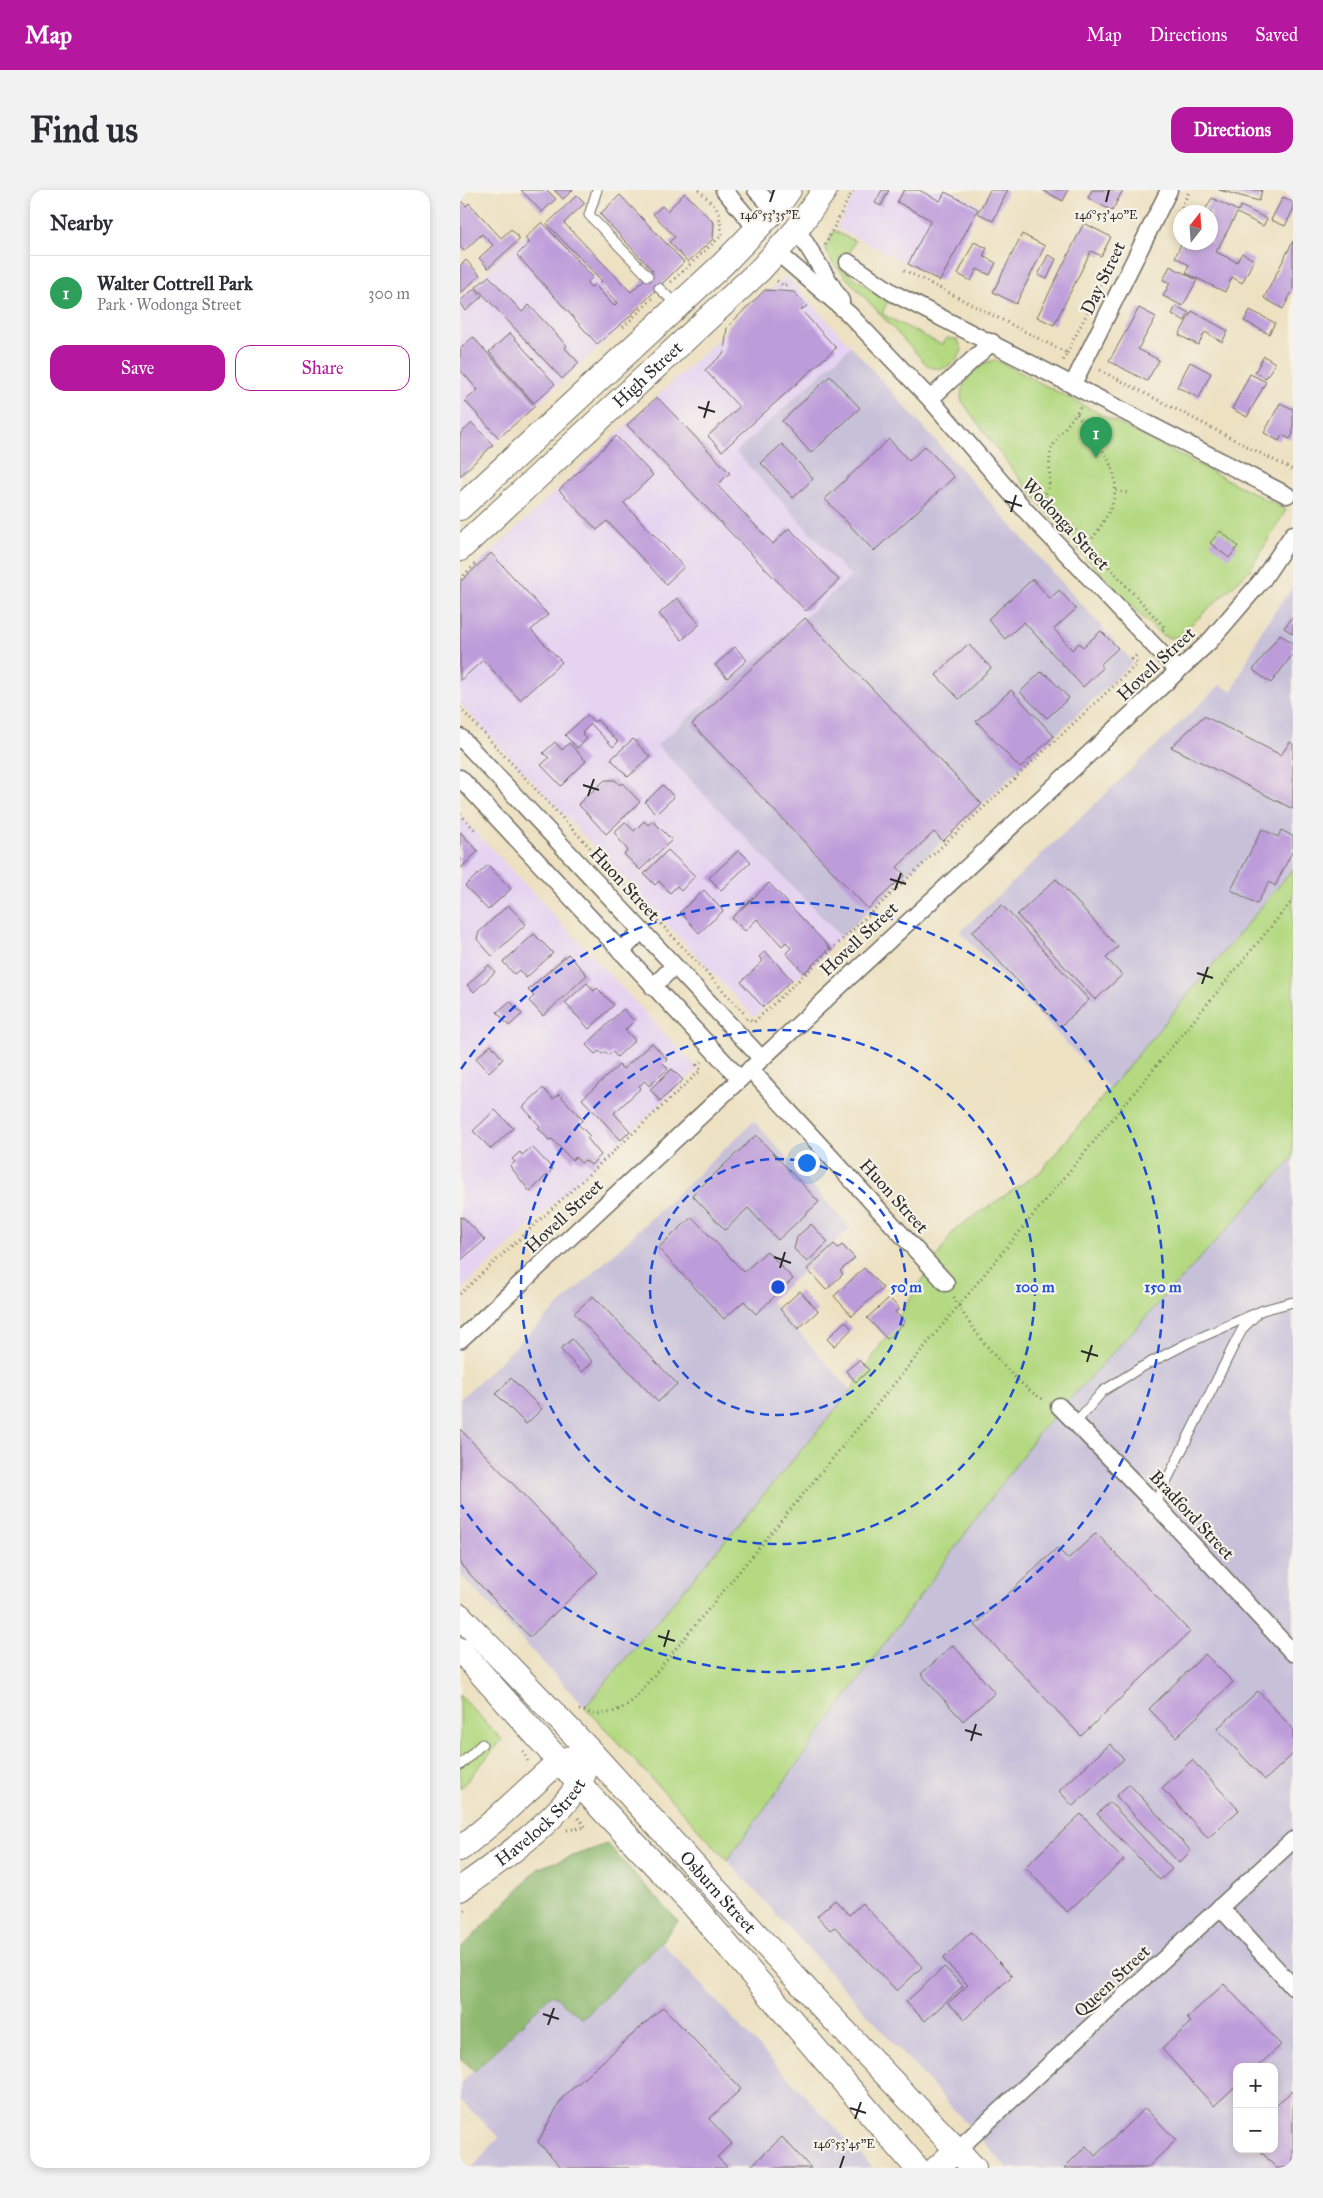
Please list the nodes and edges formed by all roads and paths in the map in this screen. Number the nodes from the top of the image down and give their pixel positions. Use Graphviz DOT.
graph roads {
  1 [pos="597,190"];
  2 [pos="724,190"];
  3 [pos="756,190"];
  4 [pos="789,190"];
  5 [pos="825,190"];
  6 [pos="1169,190"];
  7 [pos="775,210"];
  8 [pos="719,213"];
  9 [pos="797,228"];
  10 [pos="757,229"];
  11 [pos="777,252"];
  12 [pos="848,262"];
  13 [pos="904,270"];
  14 [pos="648,276"];
  15 [pos="666,295"];
  16 [pos="849,314"];
  17 [pos="618,331"];
  18 [pos="992,342"];
  19 [pos="1100,370"];
  20 [pos="1056,376"];
  21 [pos="1073,384"];
  22 [pos="1089,392"];
  23 [pos="930,399"];
  24 [pos="1076,414"];
  25 [pos="1293,470"];
  26 [pos="1116,490"];
  27 [pos="1127,493"];
  28 [pos="1287,495"];
  29 [pos="460,508"];
  30 [pos="1293,534"];
  31 [pos="1088,544"];
  32 [pos="460,549"];
  33 [pos="1150,643"];
  34 [pos="1178,671"];
  35 [pos="460,708"];
  36 [pos="460,737"];
  37 [pos="460,778"];
  38 [pos="460,814"];
  39 [pos="533,814"];
  40 [pos="475,830"];
  41 [pos="513,835"];
  42 [pos="1293,900"];
  43 [pos="641,931"];
  44 [pos="621,952"];
  45 [pos="674,966"];
  46 [pos="653,987"];
  47 [pos="748,1018"];
  48 [pos="734,1031"];
  49 [pos="713,1051"];
  50 [pos="751,1069"];
  51 [pos="946,1284"];
  52 [pos="460,1294"];
  53 [pos="1293,1302"];
  54 [pos="958,1305"];
  55 [pos="1263,1310"];
  56 [pos="460,1339"];
  57 [pos="1060,1406"];
  58 [pos="1076,1422"];
  59 [pos="1155,1504"];
  60 [pos="460,1616"];
  61 [pos="460,1650"];
  62 [pos="1293,1653"];
  63 [pos="578,1711"];
  64 [pos="482,1744"];
  65 [pos="591,1752"];
  66 [pos="559,1761"];
  67 [pos="460,1765"];
  68 [pos="580,1785"];
  69 [pos="1293,1840"];
  70 [pos="460,1849"];
  71 [pos="460,1889"];
  72 [pos="1220,1907"];
  73 [pos="1293,1987"];
  74 [pos="957,2150"];
  75 [pos="917,2168"];
  76 [pos="937,2168"];
  77 [pos="974,2168"];
  1 -- 14 [label="lane"];
  2 -- 10 [label="street"];
  3 -- 7 [label="street"];
  4 -- 7 [label="street, High Street"];
  5 -- 9 [label="street, High Street"];
  6 -- 21 [label="street, Day Street"];
  7 -- 9 [label="street"];
  7 -- 10 [label="street, High Street"];
  8 -- 15 [label="path"];
  9 -- 11 [label="street, High Street"];
  9 -- 16 [label="street, Wodonga Street"];
  10 -- 11 [label="street"];
  10 -- 15 [label="street, High Street"];
  11 -- 16 [label="street, Wodonga Street"];
  11 -- 32 [label="street, High Street"];
  12 -- 18 [label="street"];
  13 -- 20 [label="path"];
  15 -- 17 [label="path"];
  15 -- 29 [label="street, High Street"];
  16 -- 23 [label="street, Wodonga Street"];
  18 -- 20 [label="street"];
  18 -- 23 [label="street"];
  19 -- 25 [label="path"];
  20 -- 21 [label="street"];
  21 -- 22 [label="street"];
  22 -- 24 [label="path"];
  22 -- 28 [label="street"];
  23 -- 33 [label="street, Wodonga Street"];
  24 -- 26 [label="path"];
  24 -- 31 [label="path"];
  26 -- 27 [label="path"];
  26 -- 31 [label="path"];
  30 -- 34 [label="street, Hovell Street"];
  31 -- 33 [label="path"];
  33 -- 34 [label="street, Wodonga Street"];
  33 -- 47 [label="path"];
  34 -- 50 [label="street, Hovell Street"];
  35 -- 47 [label="path"];
  36 -- 39 [label="street, Huon Street"];
  37 -- 41 [label="street, Huon Street"];
  38 -- 40 [label="path"];
  39 -- 41 [label="street"];
  39 -- 43 [label="street, Huon Street"];
  41 -- 44 [label="street, Huon Street"];
  42 -- 54 [label="path"];
  43 -- 44 [label="street"];
  43 -- 45 [label="street, Huon Street"];
  44 -- 46 [label="street, Huon Street"];
  45 -- 46 [label="street"];
  45 -- 48 [label="street, Huon Street"];
  46 -- 49 [label="street, Huon Street"];
  47 -- 48 [label="path"];
  48 -- 50 [label="street, Huon Street"];
  49 -- 50 [label="street, Huon Street"];
  49 -- 52 [label="path"];
  50 -- 51 [label="street, Huon Street"];
  50 -- 56 [label="street, Hovell Street"];
  53 -- 55 [label="lane"];
  54 -- 57 [label="path"];
  54 -- 63 [label="path"];
  55 -- 58 [label="lane"];
  55 -- 59 [label="lane"];
  57 -- 58 [label="street, Bradford Street"];
  58 -- 59 [label="street, Bradford Street"];
  59 -- 62 [label="street, Bradford Street"];
  60 -- 65 [label="street, Osburn Street"];
  61 -- 66 [label="street, Osburn Street"];
  64 -- 67 [label="lane"];
  65 -- 66 [label="street, Havelock Street"];
  65 -- 68 [label="street, Havelock Street"];
  65 -- 74 [label="street, Osburn Street"];
  66 -- 68 [label="street, Osburn Street"];
  66 -- 70 [label="street, Havelock Street"];
  68 -- 71 [label="street, Havelock Street"];
  68 -- 75 [label="street, Osburn Street"];
  69 -- 72 [label="street, Queen Street"];
  72 -- 73 [label="street"];
  72 -- 74 [label="street, Queen Street"];
  74 -- 76 [label="street"];
  74 -- 77 [label="street, Osburn Street"];
}
